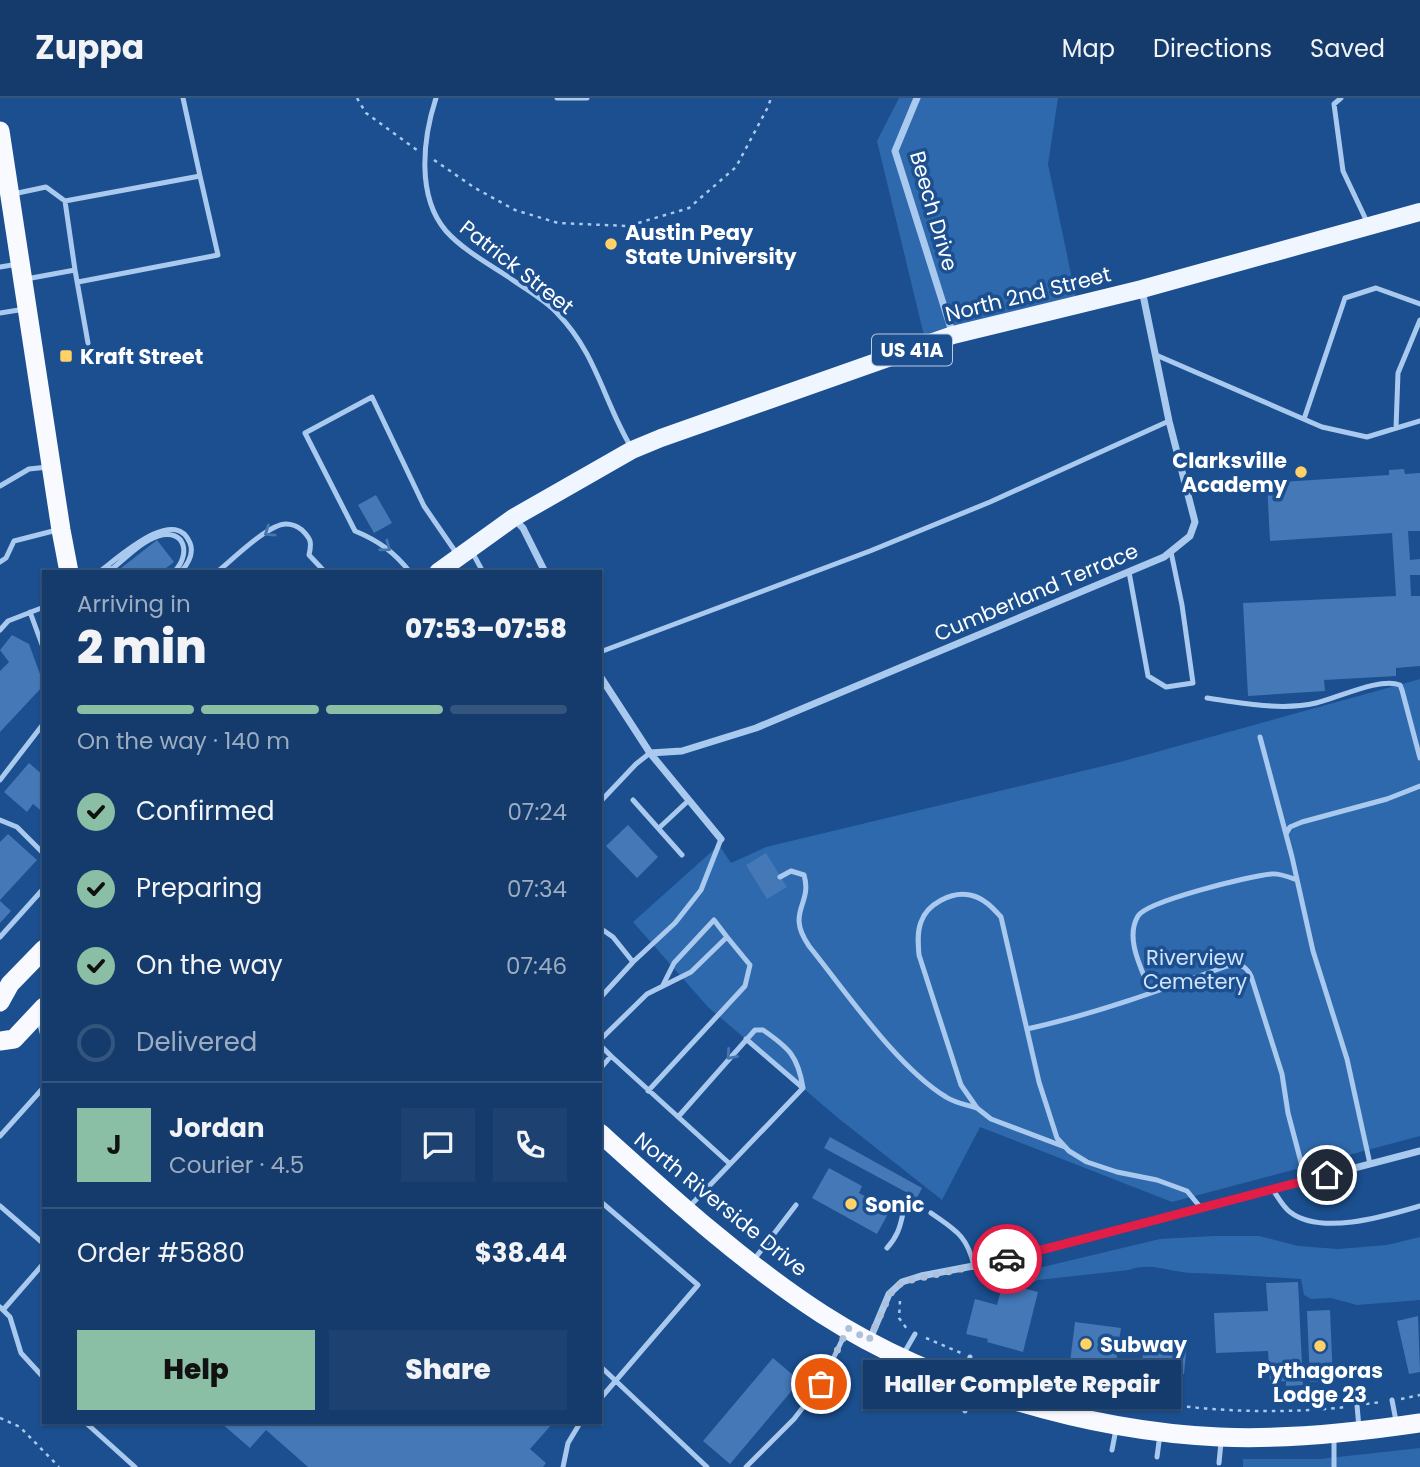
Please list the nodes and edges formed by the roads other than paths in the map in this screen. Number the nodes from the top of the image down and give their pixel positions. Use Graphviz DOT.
graph roads {
  1 [pos="183,98"];
  2 [pos="436,98"];
  3 [pos="557,98"];
  4 [pos="587,98"];
  5 [pos="917,98"];
  6 [pos="1341,98"];
  7 [pos="0,131"];
  8 [pos="2,164"];
  9 [pos="200,176"];
  10 [pos="10,195"];
  11 [pos="65,201"];
  12 [pos="1420,212"];
  13 [pos="1369,227"];
  14 [pos="0,267"];
  15 [pos="75,270"];
  16 [pos="21,272"];
  17 [pos="78,282"];
  18 [pos="1142,289"];
  19 [pos="1420,304"];
  20 [pos="27,309"];
  21 [pos="0,313"];
  22 [pos="1420,320"];
  23 [pos="953,335"];
  24 [pos="88,342"];
  25 [pos="1156,355"];
  26 [pos="1304,419"];
  27 [pos="1169,421"];
  28 [pos="1420,421"];
  29 [pos="1396,428"];
  30 [pos="632,450"];
  31 [pos="51,466"];
  32 [pos="0,486"];
  33 [pos="513,518"];
  34 [pos="61,530"];
  35 [pos="464,552"];
  36 [pos="1171,552"];
  37 [pos="0,562"];
  38 [pos="69,570"];
  39 [pos="102,570"];
  40 [pos="176,570"];
  41 [pos="182,570"];
  42 [pos="220,570"];
  43 [pos="323,570"];
  44 [pos="408,570"];
  45 [pos="441,570"];
  46 [pos="481,570"];
  47 [pos="544,570"];
  48 [pos="1129,572"];
  49 [pos="42,608"];
  50 [pos="30,612"];
  51 [pos="0,630"];
  52 [pos="42,645"];
  53 [pos="602,651"];
  54 [pos="602,679"];
  55 [pos="1207,698"];
  56 [pos="42,726"];
  57 [pos="1260,737"];
  58 [pos="650,753"];
  59 [pos="1420,758"];
  60 [pos="0,780"];
  61 [pos="1420,786"];
  62 [pos="602,800"];
  63 [pos="633,800"];
  64 [pos="689,800"];
  65 [pos="0,821"];
  66 [pos="659,828"];
  67 [pos="1286,834"];
  68 [pos="721,839"];
  69 [pos="42,853"];
  70 [pos="682,855"];
  71 [pos="780,877"];
  72 [pos="1297,880"];
  73 [pos="42,890"];
  74 [pos="602,930"];
  75 [pos="0,937"];
  76 [pos="727,937"];
  77 [pos="42,951"];
  78 [pos="633,962"];
  79 [pos="663,985"];
  80 [pos="3,989"];
  81 [pos="1151,993"];
  82 [pos="602,996"];
  83 [pos="41,1011"];
  84 [pos="1027,1029"];
  85 [pos="602,1038"];
  86 [pos="746,1039"];
  87 [pos="0,1041"];
  88 [pos="602,1047"];
  89 [pos="611,1056"];
  90 [pos="602,1067"];
  91 [pos="803,1088"];
  92 [pos="42,1089"];
  93 [pos="649,1091"];
  94 [pos="977,1108"];
  95 [pos="678,1117"];
  96 [pos="602,1135"];
  97 [pos="0,1136"];
  98 [pos="1065,1147"];
  99 [pos="1420,1151"];
  100 [pos="730,1164"];
  101 [pos="1370,1164"];
  102 [pos="1306,1181"];
  103 [pos="1273,1189"];
  104 [pos="602,1203"];
  105 [pos="796,1205"];
  106 [pos="0,1206"];
  107 [pos="1420,1206"];
  108 [pos="899,1208"];
  109 [pos="1202,1208"];
  110 [pos="687,1209"];
  111 [pos="930,1213"];
  112 [pos="42,1242"];
  113 [pos="887,1248"];
  114 [pos="751,1263"];
  115 [pos="42,1266"];
  116 [pos="974,1266"];
  117 [pos="1,1309"];
  118 [pos="848,1328"];
  119 [pos="915,1334"];
  120 [pos="869,1340"];
  121 [pos="902,1356"];
  122 [pos="970,1357"];
  123 [pos="602,1368"];
  124 [pos="42,1376"];
  125 [pos="615,1381"];
  126 [pos="967,1384"];
  127 [pos="602,1397"];
  128 [pos="1392,1400"];
  129 [pos="876,1401"];
  130 [pos="1357,1405"];
  131 [pos="965,1411"];
  132 [pos="1420,1423"];
  133 [pos="87,1424"];
  134 [pos="579,1424"];
  135 [pos="1116,1424"];
  136 [pos="1397,1426"];
  137 [pos="1161,1431"];
  138 [pos="1360,1431"];
  139 [pos="1334,1434"];
  140 [pos="1221,1437"];
  141 [pos="1112,1450"];
  142 [pos="1157,1457"];
  143 [pos="752,1461"];
  144 [pos="1219,1463"];
  145 [pos="135,1467"];
  146 [pos="563,1467"];
  147 [pos="707,1467"];
  148 [pos="746,1467"];
  149 [pos="758,1467"];
  150 [pos="1334,1467"];
  1 -- 9 [label="lane"];
  2 -- 30 [label="lane, Patrick Street"];
  3 -- 4 [label="lane"];
  5 -- 23 [label="street, Beech Drive"];
  6 -- 13 [label="lane"];
  7 -- 8 [label="highway"];
  8 -- 10 [label="highway"];
  9 -- 11 [label="lane"];
  9 -- 17 [label="lane"];
  10 -- 11 [label="lane"];
  10 -- 16 [label="highway"];
  11 -- 15 [label="lane"];
  12 -- 13 [label="main road, North 2nd Street / US 41A"];
  13 -- 18 [label="main road, North 2nd Street / US 41A"];
  14 -- 16 [label="lane"];
  15 -- 16 [label="lane"];
  15 -- 17 [label="lane"];
  16 -- 20 [label="highway"];
  17 -- 24 [label="lane"];
  18 -- 23 [label="main road, North 2nd Street / US 41A"];
  18 -- 25 [label="street, Cumberland Terrace"];
  19 -- 26 [label="lane"];
  20 -- 21 [label="lane"];
  20 -- 31 [label="highway"];
  22 -- 29 [label="lane"];
  23 -- 30 [label="main road, North 2nd Street / US 41A"];
  25 -- 26 [label="lane"];
  25 -- 27 [label="street, Cumberland Terrace"];
  26 -- 29 [label="lane"];
  27 -- 36 [label="street, Cumberland Terrace"];
  27 -- 53 [label="lane"];
  28 -- 29 [label="lane"];
  30 -- 33 [label="main road, North 2nd Street / US 41A"];
  31 -- 32 [label="lane"];
  31 -- 34 [label="highway"];
  33 -- 35 [label="main road, North 2nd Street / US 41A"];
  33 -- 47 [label="street"];
  34 -- 37 [label="lane"];
  34 -- 38 [label="highway"];
  35 -- 44 [label="lane, one-way"];
  35 -- 45 [label="main road, North 2nd Street / US 41A"];
  35 -- 46 [label="lane"];
  36 -- 48 [label="street, Cumberland Terrace"];
  36 -- 48 [label="lane"];
  39 -- 40 [label="lane"];
  39 -- 41 [label="lane"];
  43 -- 42 [label="lane, one-way"];
  48 -- 58 [label="street, Cumberland Terrace"];
  49 -- 50 [label="lane"];
  50 -- 51 [label="lane"];
  50 -- 52 [label="lane"];
  54 -- 58 [label="street"];
  55 -- 59 [label="lane"];
  56 -- 60 [label="lane"];
  57 -- 67 [label="lane"];
  58 -- 62 [label="lane"];
  58 -- 64 [label="street"];
  61 -- 67 [label="lane"];
  63 -- 66 [label="lane"];
  64 -- 66 [label="lane"];
  64 -- 68 [label="street"];
  65 -- 69 [label="lane"];
  66 -- 70 [label="lane"];
  67 -- 72 [label="lane"];
  68 -- 78 [label="lane"];
  71 -- 94 [label="lane"];
  72 -- 81 [label="lane"];
  72 -- 101 [label="lane"];
  73 -- 75 [label="lane"];
  74 -- 78 [label="lane"];
  76 -- 79 [label="lane"];
  76 -- 79 [label="lane"];
  76 -- 93 [label="lane"];
  77 -- 80 [label="highway"];
  78 -- 82 [label="lane"];
  79 -- 85 [label="lane"];
  81 -- 84 [label="lane"];
  81 -- 102 [label="lane"];
  83 -- 87 [label="highway"];
  84 -- 94 [label="lane"];
  84 -- 98 [label="lane"];
  86 -- 91 [label="lane"];
  86 -- 91 [label="lane"];
  86 -- 95 [label="lane, one-way"];
  88 -- 89 [label="lane"];
  89 -- 90 [label="lane"];
  89 -- 93 [label="lane"];
  91 -- 100 [label="lane"];
  92 -- 97 [label="lane"];
  93 -- 95 [label="lane"];
  94 -- 98 [label="lane"];
  95 -- 100 [label="lane"];
  96 -- 110 [label="highway, North Riverside Drive"];
  98 -- 109 [label="lane"];
  99 -- 101 [label="street"];
  100 -- 110 [label="lane"];
  101 -- 102 [label="street"];
  102 -- 103 [label="street"];
  103 -- 107 [label="lane"];
  103 -- 109 [label="street"];
  104 -- 125 [label="lane"];
  105 -- 114 [label="lane"];
  106 -- 112 [label="lane"];
  108 -- 113 [label="lane"];
  109 -- 116 [label="street"];
  110 -- 114 [label="highway, North Riverside Drive"];
  111 -- 116 [label="lane"];
  114 -- 118 [label="highway, North Riverside Drive"];
  115 -- 117 [label="lane"];
  116 -- 120 [label="street"];
  117 -- 124 [label="lane"];
  118 -- 120 [label="highway, North Riverside Drive"];
  118 -- 143 [label="lane"];
  119 -- 121 [label="lane"];
  120 -- 121 [label="highway, North Riverside Drive"];
  121 -- 126 [label="highway, North Riverside Drive"];
  121 -- 129 [label="lane"];
  122 -- 126 [label="lane"];
  123 -- 125 [label="lane"];
  125 -- 127 [label="lane"];
  125 -- 147 [label="lane"];
  126 -- 131 [label="lane"];
  126 -- 135 [label="highway, North Riverside Drive"];
  128 -- 136 [label="lane"];
  130 -- 138 [label="lane"];
  132 -- 136 [label="highway, North Riverside Drive"];
  133 -- 145 [label="lane"];
  134 -- 146 [label="lane"];
  135 -- 137 [label="highway, North Riverside Drive"];
  135 -- 141 [label="lane"];
  136 -- 138 [label="highway, North Riverside Drive"];
  137 -- 140 [label="highway, North Riverside Drive"];
  137 -- 142 [label="lane"];
  138 -- 139 [label="highway, North Riverside Drive"];
  139 -- 140 [label="highway, North Riverside Drive"];
  139 -- 150 [label="lane"];
  140 -- 144 [label="lane"];
  143 -- 148 [label="lane"];
  143 -- 149 [label="lane"];
}
